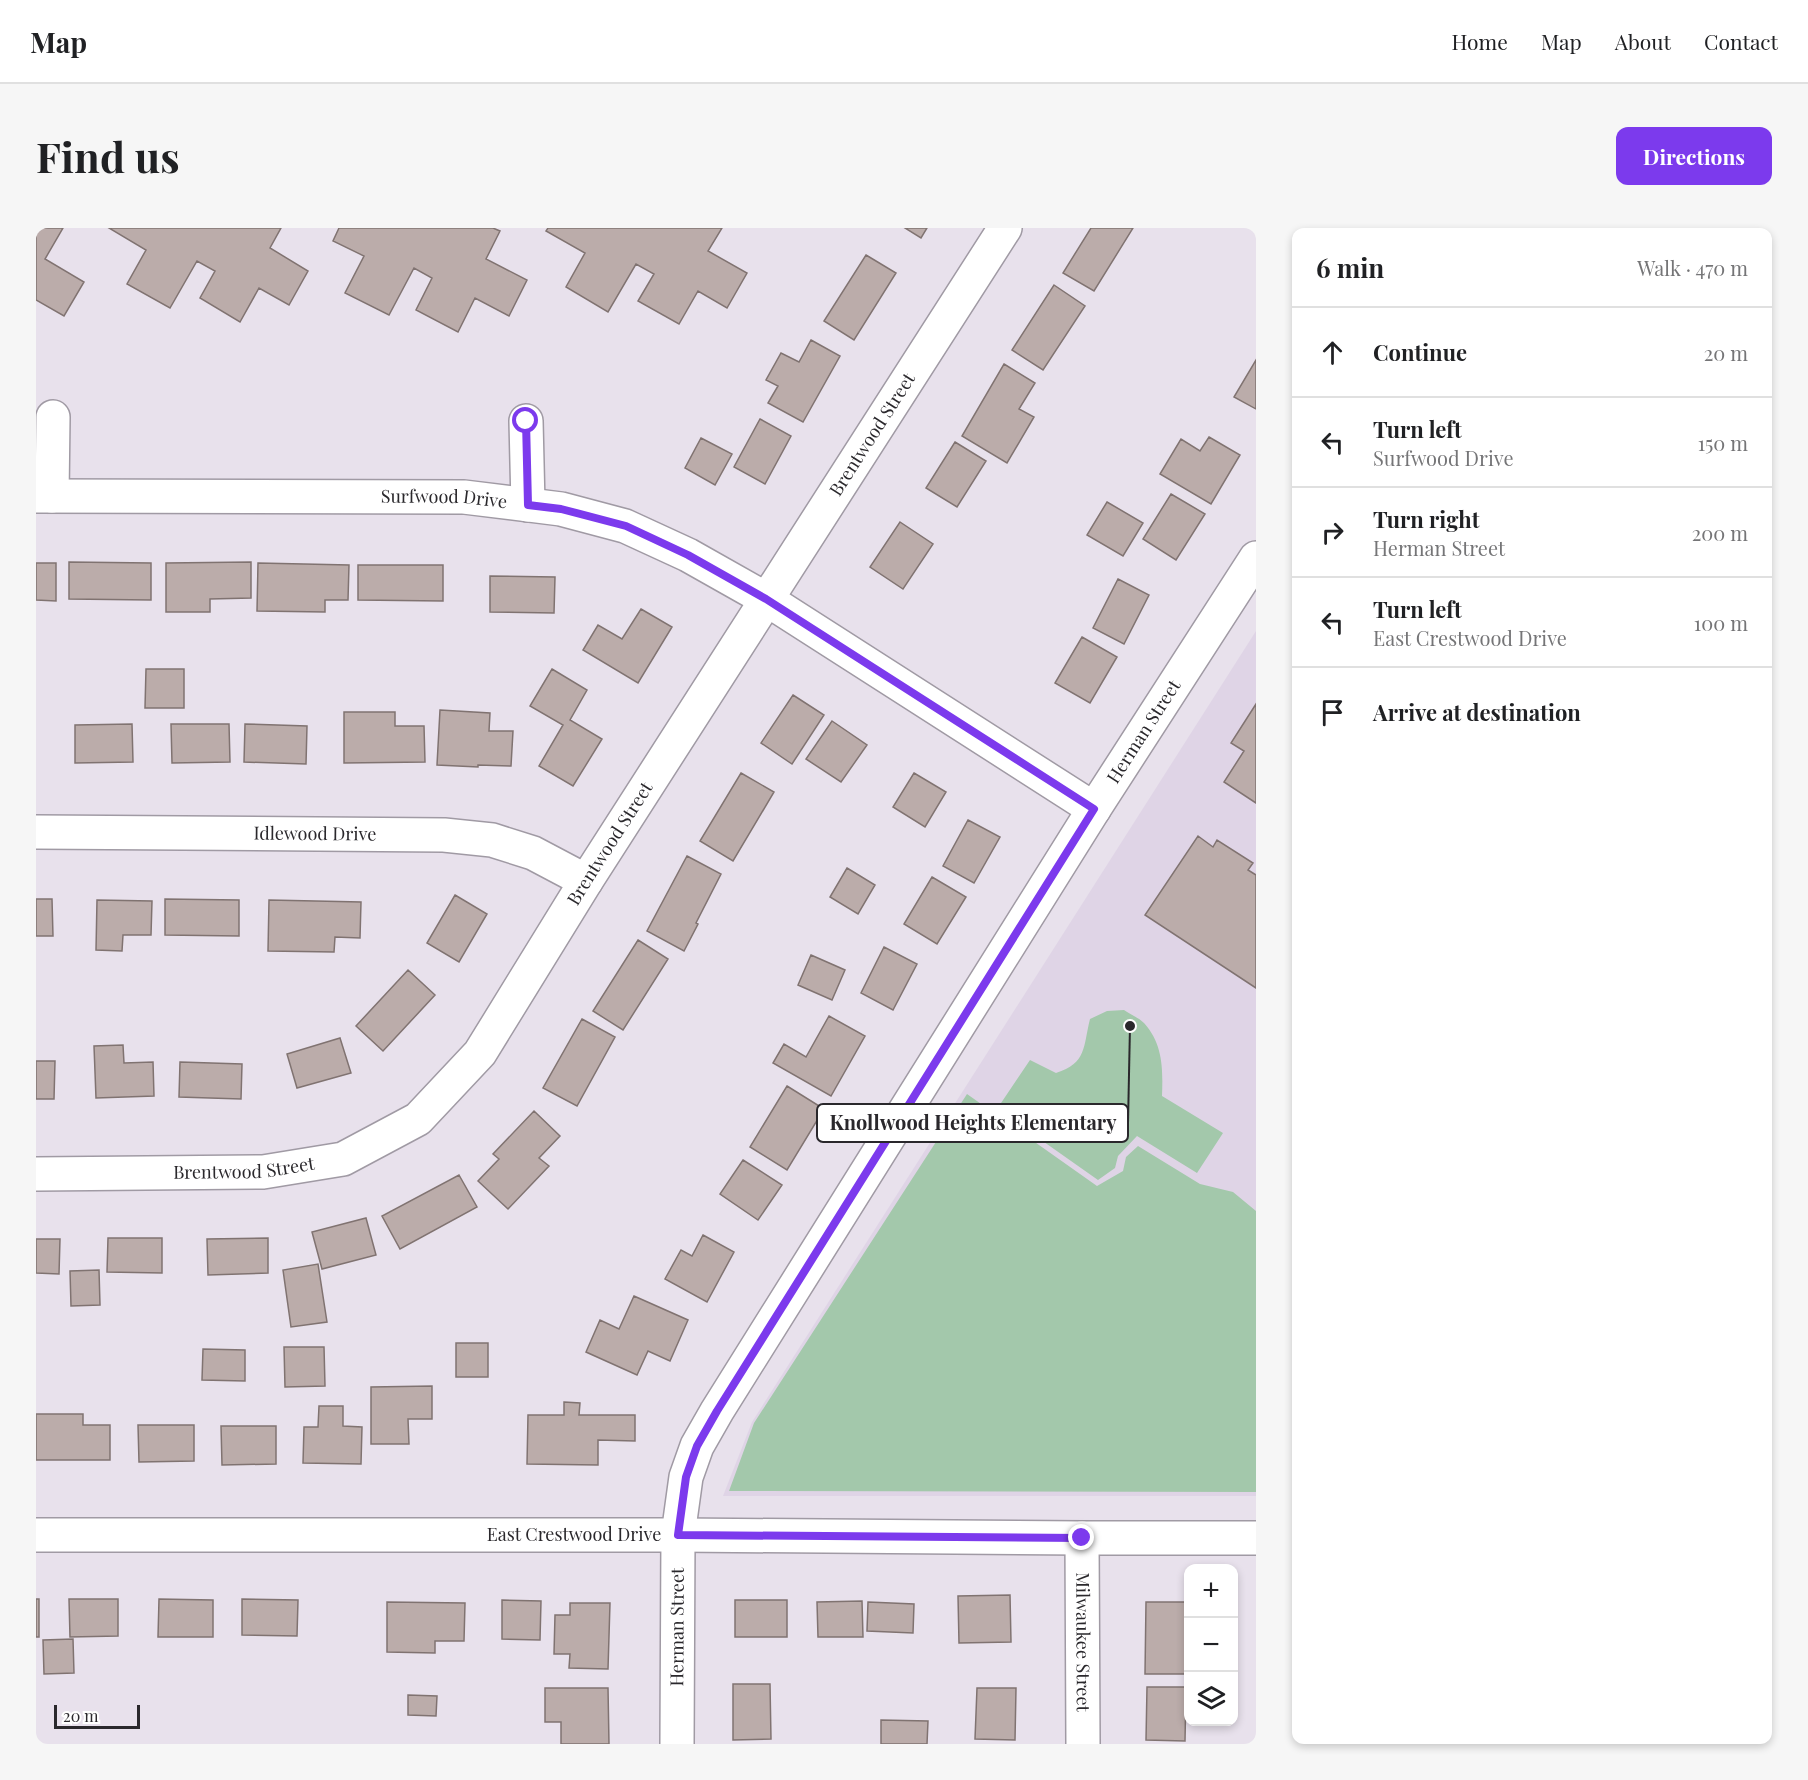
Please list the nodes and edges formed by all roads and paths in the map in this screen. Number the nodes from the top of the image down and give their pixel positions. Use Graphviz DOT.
graph roads {
  1 [pos="1005,228"];
  2 [pos="52,417"];
  3 [pos="526,421"];
  4 [pos="44,496"];
  5 [pos="528,505"];
  6 [pos="1256,558"];
  7 [pos="766,599"];
  8 [pos="1094,809"];
  9 [pos="36,832"];
  10 [pos="586,881"];
  11 [pos="36,1174"];
  12 [pos="36,1535"];
  13 [pos="678,1535"];
  14 [pos="1082,1538"];
  15 [pos="1256,1538"];
  16 [pos="676,1744"];
  17 [pos="1083,1744"];
  1 -- 7 [label="street, Brentwood Street"];
  2 -- 4 [label="street"];
  3 -- 5 [label="street"];
  4 -- 5 [label="street, Surfwood Drive"];
  5 -- 7 [label="street, Surfwood Drive"];
  6 -- 8 [label="street, Herman Street"];
  7 -- 8 [label="street, Surfwood Drive"];
  7 -- 10 [label="street, Brentwood Street"];
  8 -- 13 [label="street, Herman Street"];
  9 -- 10 [label="street, Idlewood Drive"];
  10 -- 11 [label="street, Brentwood Street"];
  12 -- 13 [label="street, East Crestwood Drive"];
  13 -- 14 [label="street, East Crestwood Drive"];
  13 -- 16 [label="street, Herman Street"];
  14 -- 15 [label="street, East Crestwood Drive"];
  14 -- 17 [label="street, Milwaukee Street"];
}
